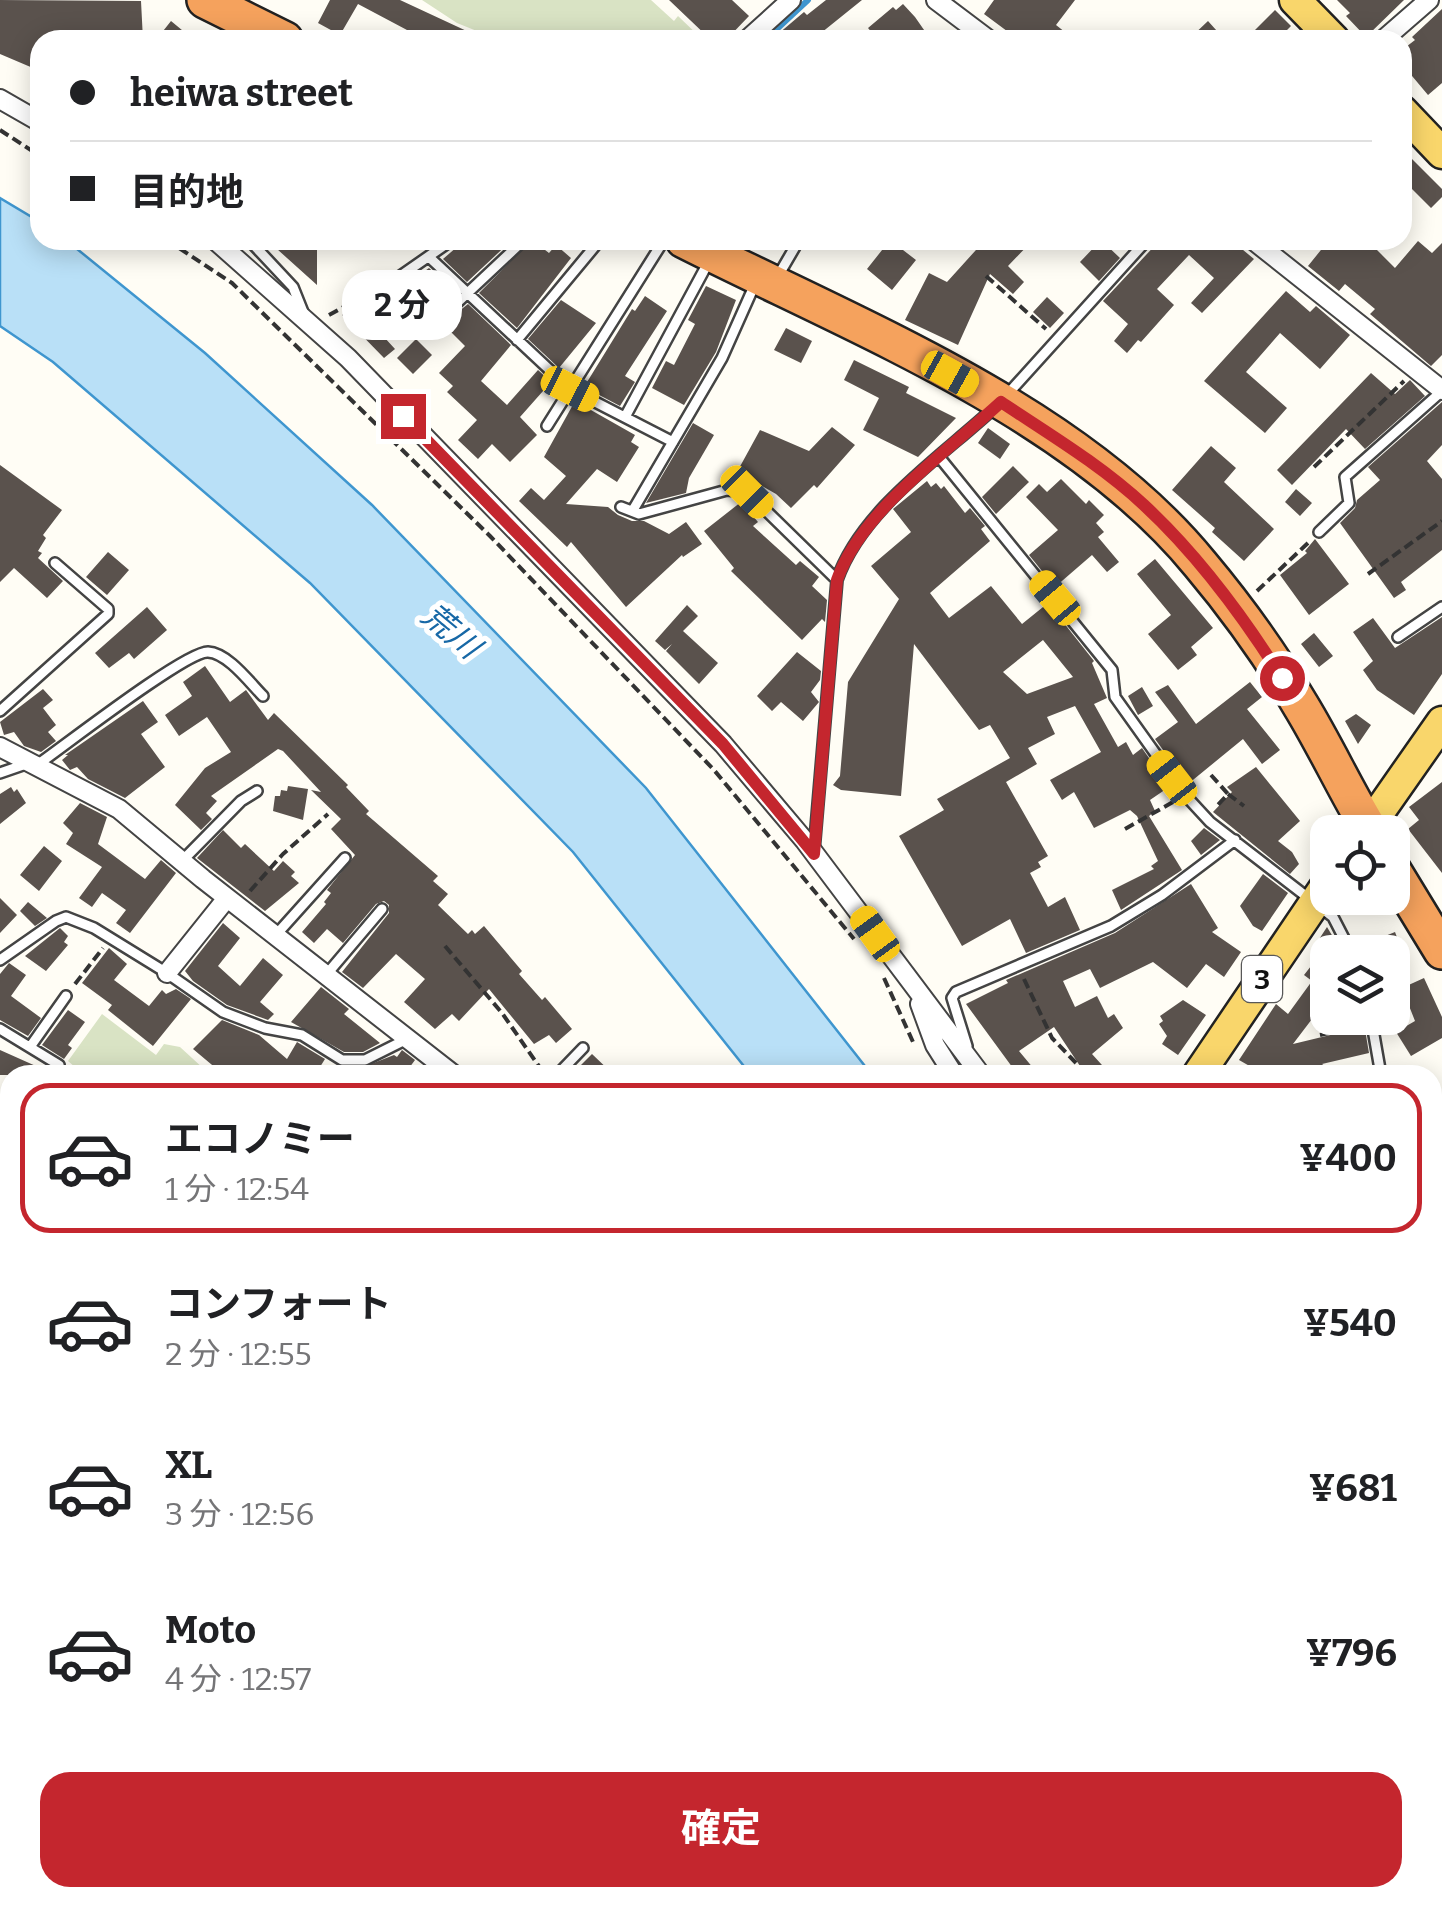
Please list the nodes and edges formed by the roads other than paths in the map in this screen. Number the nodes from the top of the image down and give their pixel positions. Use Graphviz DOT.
graph roads {
  1 [pos="205,0"];
  2 [pos="792,0"];
  3 [pos="936,0"];
  4 [pos="1295,0"];
  5 [pos="1429,0"];
  6 [pos="265,30"];
  7 [pos="758,30"];
  8 [pos="976,30"];
  9 [pos="1324,30"];
  10 [pos="1394,30"];
  11 [pos="0,99"];
  12 [pos="30,116"];
  13 [pos="1412,121"];
  14 [pos="1442,152"];
  15 [pos="226,250"];
  16 [pos="258,250"];
  17 [pos="438,250"];
  18 [pos="513,250"];
  19 [pos="592,250"];
  20 [pos="658,250"];
  21 [pos="697,250"];
  22 [pos="704,250"];
  23 [pos="791,250"];
  24 [pos="1138,250"];
  25 [pos="1266,250"];
  26 [pos="429,256"];
  27 [pos="398,277"];
  28 [pos="765,281"];
  29 [pos="466,293"];
  30 [pos="442,316"];
  31 [pos="310,323"];
  32 [pos="517,340"];
  33 [pos="570,389"];
  34 [pos="1442,390"];
  35 [pos="1001,402"];
  36 [pos="626,418"];
  37 [pos="547,426"];
  38 [pos="672,442"];
  39 [pos="940,458"];
  40 [pos="621,507"];
  41 [pos="632,510"];
  42 [pos="1319,532"];
  43 [pos="56,563"];
  44 [pos="837,580"];
  45 [pos="1442,607"];
  46 [pos="1398,637"];
  47 [pos="263,696"];
  48 [pos="0,712"];
  49 [pos="1442,722"];
  50 [pos="0,746"];
  51 [pos="34,764"];
  52 [pos="0,773"];
  53 [pos="257,791"];
  54 [pos="1359,815"];
  55 [pos="1379,815"];
  56 [pos="1235,840"];
  57 [pos="814,854"];
  58 [pos="345,858"];
  59 [pos="182,861"];
  60 [pos="1310,887"];
  61 [pos="1410,899"];
  62 [pos="232,902"];
  63 [pos="1310,908"];
  64 [pos="382,909"];
  65 [pos="275,936"];
  66 [pos="1442,951"];
  67 [pos="0,960"];
  68 [pos="167,972"];
  69 [pos="326,975"];
  70 [pos="914,988"];
  71 [pos="66,996"];
  72 [pos="0,1029"];
  73 [pos="1374,1035"];
  74 [pos="406,1039"];
  75 [pos="30,1047"];
  76 [pos="583,1048"];
  77 [pos="349,1062"];
  78 [pos="59,1065"];
  79 [pos="346,1065"];
  80 [pos="441,1065"];
  81 [pos="567,1065"];
  82 [pos="948,1065"];
  83 [pos="973,1065"];
  84 [pos="976,1065"];
  85 [pos="1205,1065"];
  86 [pos="1379,1065"];
  1 -- 6 [label="highway"];
  2 -- 7 [label="street"];
  3 -- 8 [label="street"];
  4 -- 9 [label="main road"];
  5 -- 10 [label="street"];
  11 -- 12 [label="street"];
  13 -- 14 [label="main road"];
  15 -- 31 [label="street"];
  16 -- 31 [label="lane"];
  17 -- 26 [label="lane"];
  18 -- 29 [label="lane"];
  19 -- 32 [label="lane"];
  20 -- 33 [label="lane"];
  21 -- 36 [label="lane"];
  22 -- 28 [label="highway"];
  23 -- 28 [label="lane"];
  24 -- 35 [label="lane"];
  25 -- 34 [label="street"];
  26 -- 27 [label="lane"];
  26 -- 29 [label="lane"];
  28 -- 35 [label="highway"];
  28 -- 38 [label="lane"];
  29 -- 30 [label="lane"];
  29 -- 32 [label="lane"];
  31 -- 57 [label="street"];
  32 -- 33 [label="lane"];
  33 -- 36 [label="lane"];
  33 -- 37 [label="lane"];
  34 -- 42 [label="lane"];
  35 -- 39 [label="lane"];
  35 -- 54 [label="highway"];
  36 -- 38 [label="lane"];
  38 -- 41 [label="lane"];
  39 -- 44 [label="lane"];
  39 -- 56 [label="lane"];
  40 -- 41 [label="lane"];
  41 -- 44 [label="lane"];
  43 -- 48 [label="lane"];
  44 -- 57 [label="lane"];
  45 -- 46 [label="lane"];
  47 -- 51 [label="lane"];
  49 -- 55 [label="main road"];
  50 -- 51 [label="street"];
  51 -- 52 [label="lane"];
  51 -- 59 [label="street"];
  53 -- 59 [label="lane"];
  56 -- 60 [label="lane"];
  56 -- 84 [label="lane"];
  57 -- 70 [label="street"];
  58 -- 65 [label="lane"];
  59 -- 62 [label="street"];
  61 -- 66 [label="highway"];
  62 -- 65 [label="street"];
  62 -- 68 [label="street"];
  63 -- 85 [label="main road, 3"];
  64 -- 69 [label="lane"];
  65 -- 69 [label="street"];
  67 -- 68 [label="lane"];
  68 -- 77 [label="lane"];
  69 -- 74 [label="street"];
  70 -- 82 [label="street"];
  70 -- 83 [label="street"];
  71 -- 75 [label="lane"];
  72 -- 75 [label="lane"];
  73 -- 86 [label="lane"];
  74 -- 77 [label="lane"];
  74 -- 80 [label="street"];
  75 -- 78 [label="lane"];
  76 -- 81 [label="lane"];
  77 -- 79 [label="lane"];
}
